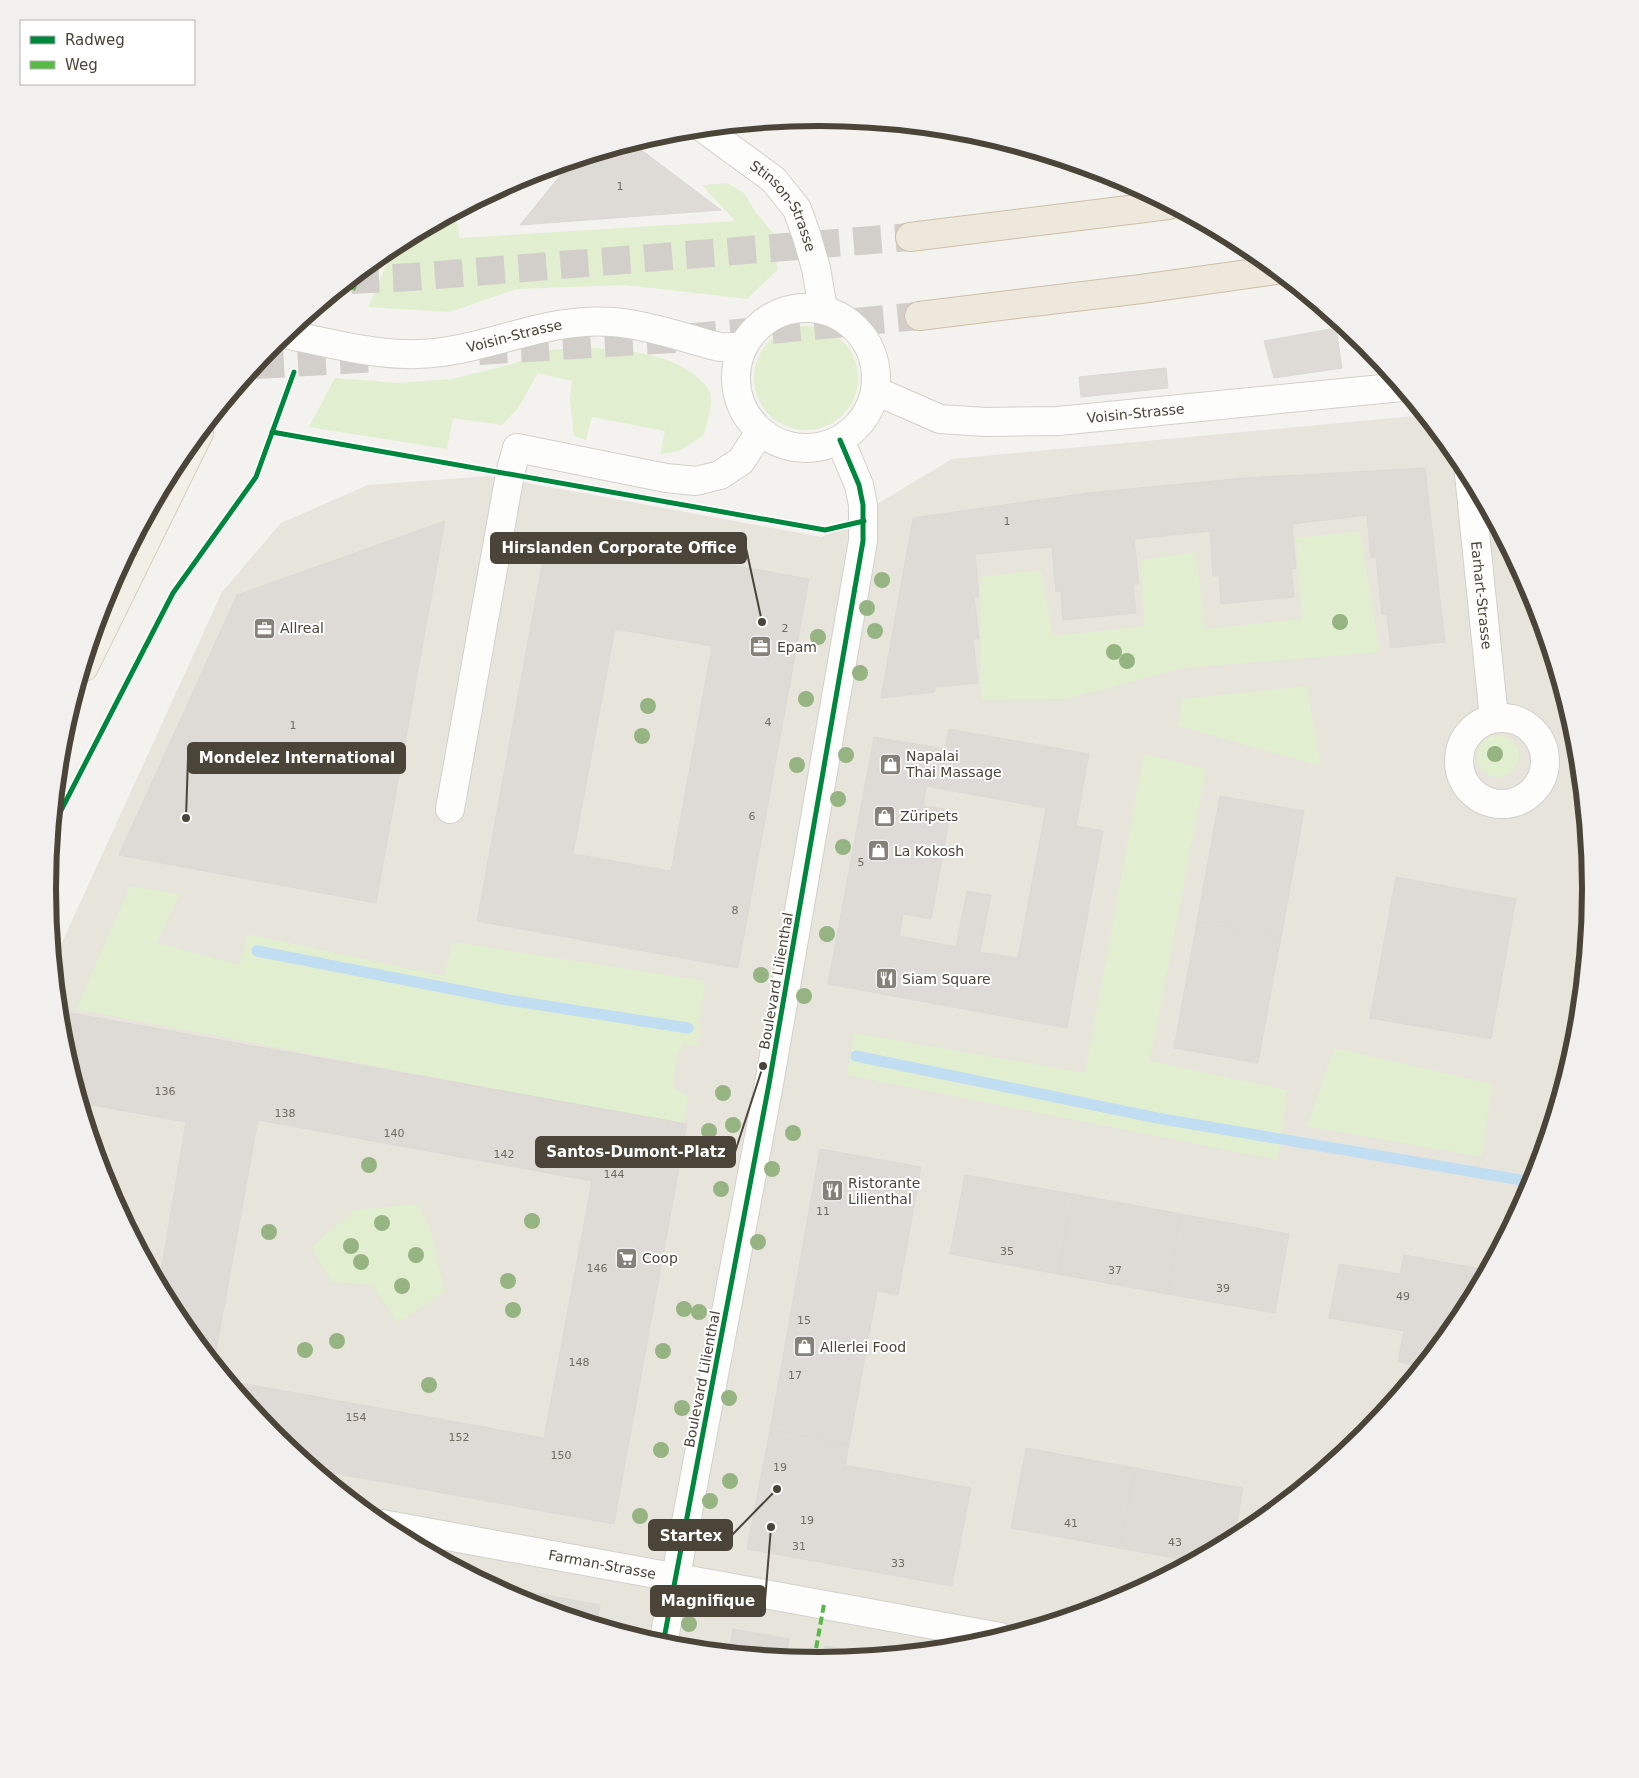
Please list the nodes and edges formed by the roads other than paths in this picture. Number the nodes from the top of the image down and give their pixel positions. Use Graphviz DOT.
graph roads {
  1 [pos="711,133"];
  2 [pos="1159,205"];
  3 [pos="910,237"];
  4 [pos="1268,271"];
  5 [pos="823,309"];
  6 [pos="919,316"];
  7 [pos="294,336"];
  8 [pos="742,346"];
  9 [pos="1394,388"];
  10 [pos="876,391"];
  11 [pos="760,432"];
  12 [pos="840,440"];
  13 [pos="179,475"];
  14 [pos="1471,492"];
  15 [pos="102,632"];
  16 [pos="1494,718"];
  17 [pos="450,809"];
  18 [pos="400,1527"];
  19 [pos="676,1576"];
  20 [pos="664,1636"];
  21 [pos="977,1636"];
  1 -- 5 [label="street, Stinson-Strasse"];
  2 -- 3 [label="highway"];
  4 -- 6 [label="highway"];
  5 -- 8 [label="street"];
  5 -- 10 [label="street"];
  7 -- 8 [label="street, Voisin-Strasse"];
  8 -- 11 [label="street"];
  9 -- 10 [label="street, Voisin-Strasse"];
  10 -- 12 [label="street"];
  11 -- 12 [label="street"];
  11 -- 17 [label="street"];
  12 -- 19 [label="street, Boulevard Lilienthal"];
  13 -- 15 [label="main road"];
  14 -- 16 [label="street, Earhart-Strasse"];
  18 -- 19 [label="street, Farman-Strasse"];
  19 -- 20 [label="street, Boulevard Lilienthal"];
  19 -- 21 [label="street, Farman-Strasse"];
}
